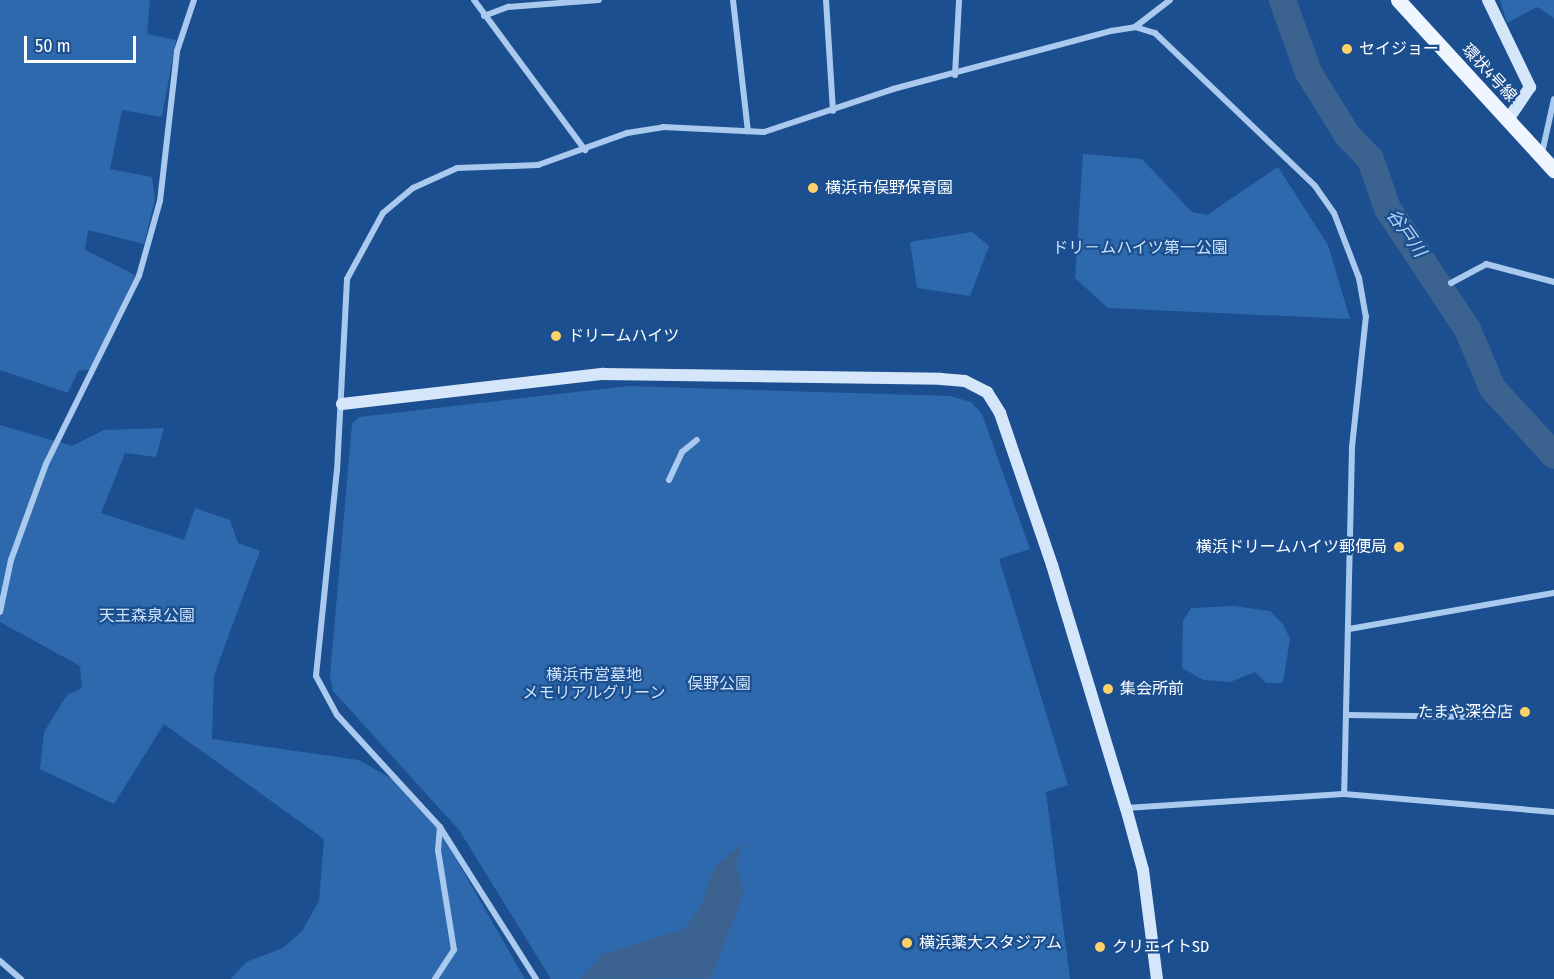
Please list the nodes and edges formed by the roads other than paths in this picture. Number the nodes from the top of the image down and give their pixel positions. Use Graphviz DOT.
graph roads {
  1 [pos="194,0"];
  2 [pos="474,0"];
  3 [pos="599,0"];
  4 [pos="733,0"];
  5 [pos="826,0"];
  6 [pos="959,0"];
  7 [pos="1170,0"];
  8 [pos="1398,0"];
  9 [pos="1488,0"];
  10 [pos="484,16"];
  11 [pos="1135,27"];
  12 [pos="955,75"];
  13 [pos="1554,99"];
  14 [pos="833,111"];
  15 [pos="1508,120"];
  16 [pos="747,131"];
  17 [pos="585,150"];
  18 [pos="1541,156"];
  19 [pos="1554,170"];
  20 [pos="1554,282"];
  21 [pos="1451,283"];
  22 [pos="342,404"];
  23 [pos="697,440"];
  24 [pos="669,480"];
  25 [pos="1554,593"];
  26 [pos="0,612"];
  27 [pos="1349,629"];
  28 [pos="1347,715"];
  29 [pos="1482,717"];
  30 [pos="1344,794"];
  31 [pos="1126,808"];
  32 [pos="1554,812"];
  33 [pos="440,827"];
  34 [pos="0,961"];
  35 [pos="21,979"];
  36 [pos="435,979"];
  37 [pos="536,979"];
  38 [pos="1157,979"];
  1 -- 26 [label="street"];
  2 -- 10 [label="street"];
  3 -- 10 [label="street"];
  4 -- 16 [label="street"];
  5 -- 14 [label="street"];
  6 -- 12 [label="street"];
  7 -- 11 [label="street"];
  8 -- 15 [label="main road, 環状4号線"];
  9 -- 15 [label="street"];
  10 -- 17 [label="street"];
  11 -- 12 [label="street"];
  11 -- 27 [label="street"];
  12 -- 14 [label="street"];
  13 -- 18 [label="street"];
  14 -- 16 [label="street"];
  15 -- 18 [label="main road, 環状4号線"];
  16 -- 17 [label="street"];
  17 -- 22 [label="street"];
  18 -- 19 [label="main road, 環状4号線"];
  20 -- 21 [label="street"];
  22 -- 31 [label="street"];
  22 -- 33 [label="street"];
  23 -- 24 [label="street"];
  25 -- 27 [label="street"];
  27 -- 28 [label="street"];
  28 -- 29 [label="street"];
  28 -- 30 [label="street"];
  30 -- 31 [label="street"];
  30 -- 32 [label="street"];
  31 -- 38 [label="street"];
  33 -- 36 [label="street"];
  33 -- 37 [label="street"];
  34 -- 35 [label="street"];
}
